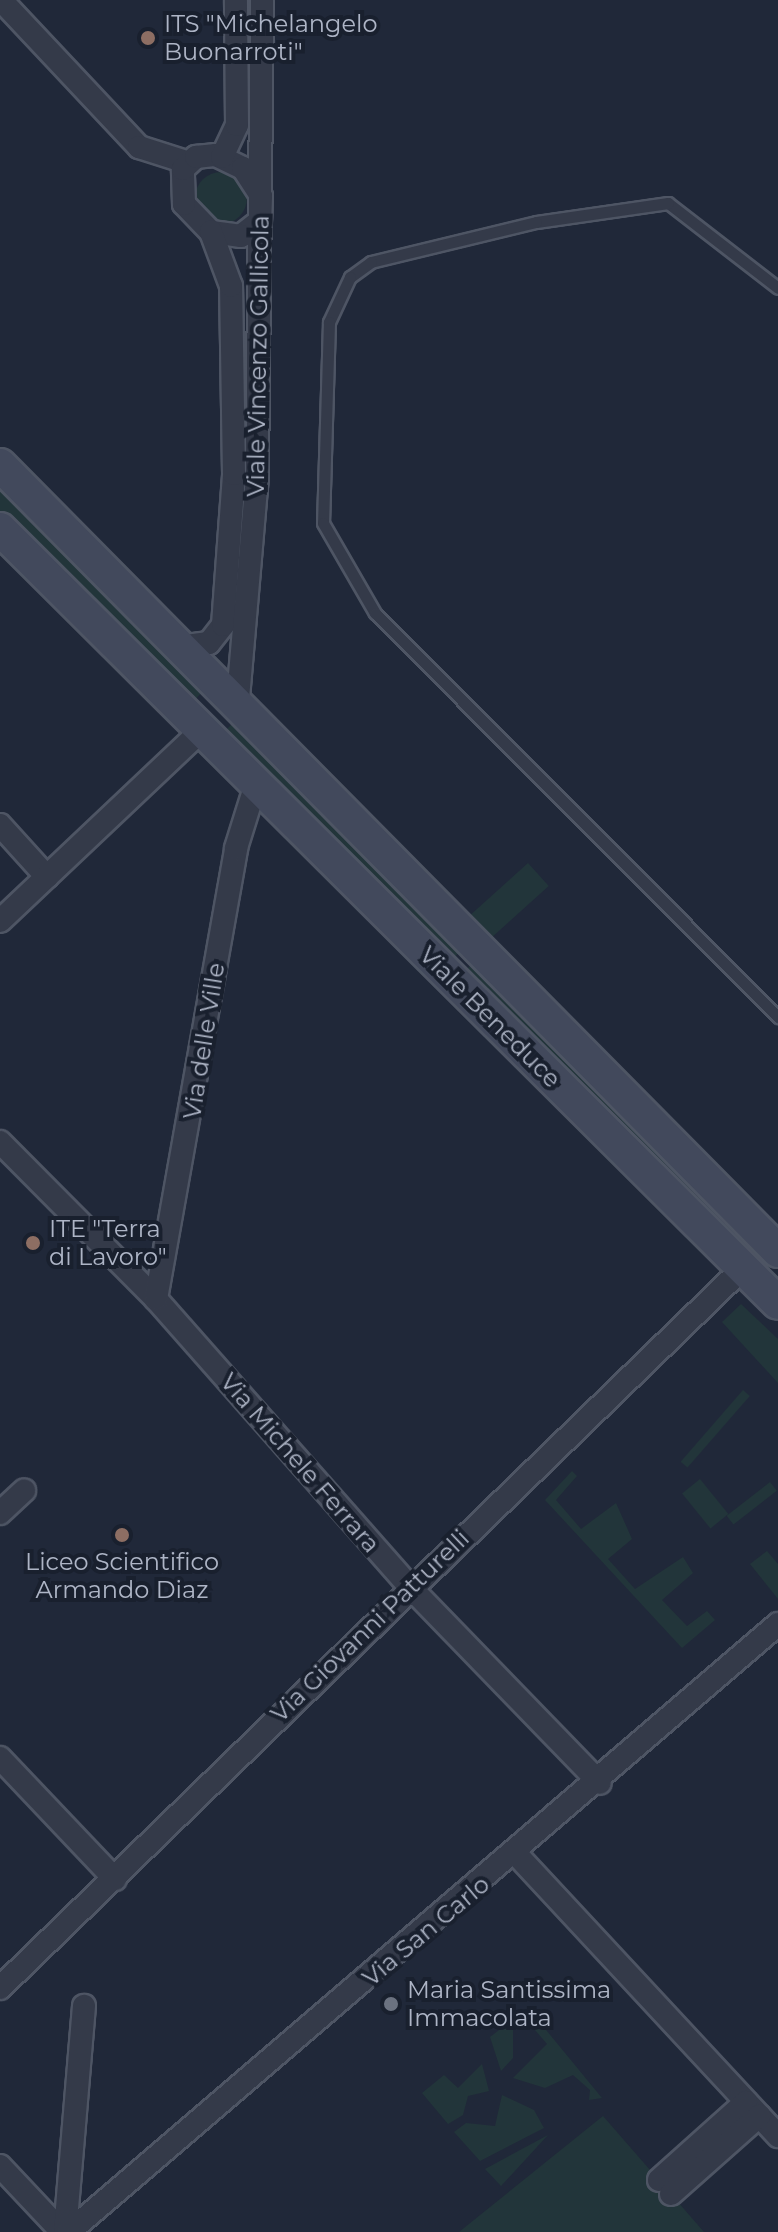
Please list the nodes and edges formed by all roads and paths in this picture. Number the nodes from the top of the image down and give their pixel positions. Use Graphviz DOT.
graph roads {
  1 [pos="1,0"];
  2 [pos="236,0"];
  3 [pos="262,0"];
  4 [pos="222,157"];
  5 [pos="189,163"];
  6 [pos="261,207"];
  7 [pos="211,232"];
  8 [pos="778,288"];
  9 [pos="0,465"];
  10 [pos="0,529"];
  11 [pos="179,647"];
  12 [pos="237,710"];
  13 [pos="200,732"];
  14 [pos="256,784"];
  15 [pos="0,825"];
  16 [pos="47,877"];
  17 [pos="0,921"];
  18 [pos="472,946"];
  19 [pos="445,973"];
  20 [pos="778,1017"];
  21 [pos="0,1142"];
  22 [pos="778,1251"];
  23 [pos="743,1268"];
  24 [pos="156,1299"];
  25 [pos="778,1303"];
  26 [pos="24,1491"];
  27 [pos="0,1513"];
  28 [pos="409,1586"];
  29 [pos="778,1624"];
  30 [pos="0,1758"];
  31 [pos="600,1783"];
  32 [pos="517,1855"];
  33 [pos="115,1879"];
  34 [pos="0,1988"];
  35 [pos="84,2006"];
  36 [pos="753,2109"];
  37 [pos="778,2136"];
  38 [pos="0,2166"];
  39 [pos="665,2187"];
  40 [pos="65,2232"];
  1 -- 5 [label="street"];
  2 -- 4 [label="street"];
  3 -- 6 [label="street, Viale Vincenzo Gallicola"];
  4 -- 5 [label="street"];
  4 -- 6 [label="street"];
  5 -- 7 [label="street"];
  6 -- 7 [label="street"];
  6 -- 12 [label="street, Viale Vincenzo Gallicola"];
  7 -- 11 [label="street, Viale Vincenzo Gallicola"];
  8 -- 20 [label="lane"];
  9 -- 11 [label="street, Viale Beneduce"];
  10 -- 13 [label="street, Viale Beneduce"];
  11 -- 12 [label="street, Viale Beneduce"];
  12 -- 13 [label="street"];
  12 -- 18 [label="street, Viale Beneduce"];
  13 -- 14 [label="street, Viale Beneduce"];
  13 -- 16 [label="street"];
  14 -- 19 [label="street, Viale Beneduce"];
  14 -- 24 [label="street, Via delle Ville"];
  15 -- 16 [label="street"];
  16 -- 17 [label="street"];
  18 -- 19 [label="street"];
  18 -- 22 [label="street, Viale Beneduce"];
  19 -- 23 [label="street, Viale Beneduce"];
  21 -- 24 [label="street, Via Michele Ferrara"];
  23 -- 25 [label="street, Viale Beneduce"];
  23 -- 28 [label="street, Via Giovanni Patturelli"];
  24 -- 28 [label="street, Via Michele Ferrara"];
  26 -- 27 [label="street"];
  28 -- 31 [label="street, Via Michele Ferrara"];
  28 -- 33 [label="street, Via Giovanni Patturelli"];
  29 -- 31 [label="street, Via San Carlo"];
  30 -- 33 [label="street"];
  31 -- 32 [label="street, Via San Carlo"];
  32 -- 36 [label="street"];
  32 -- 40 [label="street, Via San Carlo"];
  33 -- 34 [label="street, Via Giovanni Patturelli"];
  35 -- 40 [label="street"];
  36 -- 37 [label="street"];
  36 -- 39 [label="street"];
  38 -- 40 [label="street"];
}
